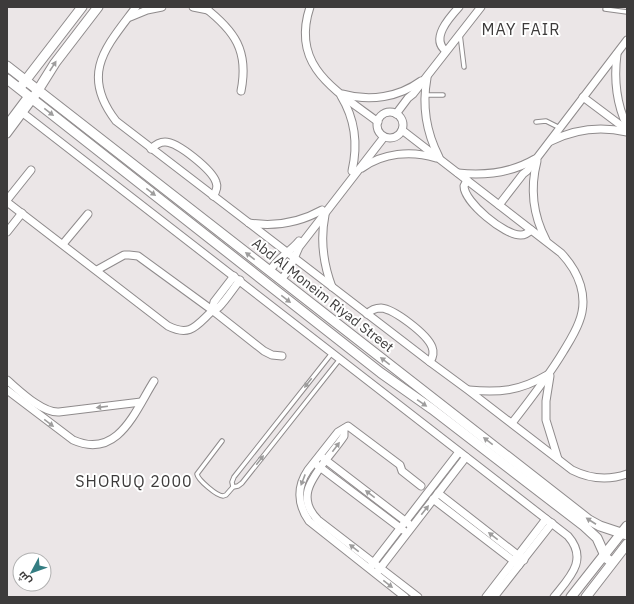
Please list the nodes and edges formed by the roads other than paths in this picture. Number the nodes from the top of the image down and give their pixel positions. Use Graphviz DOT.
graph roads {
  1 [pos="82,7"];
  2 [pos="98,7"];
  3 [pos="136,7"];
  4 [pos="162,7"];
  5 [pos="193,7"];
  6 [pos="310,7"];
  7 [pos="459,7"];
  8 [pos="481,7"];
  9 [pos="206,8"];
  10 [pos="605,9"];
  11 [pos="627,12"];
  12 [pos="128,18"];
  13 [pos="460,34"];
  14 [pos="627,40"];
  15 [pos="446,51"];
  16 [pos="618,52"];
  17 [pos="7,66"];
  18 [pos="464,67"];
  19 [pos="427,76"];
  20 [pos="7,79"];
  21 [pos="26,81"];
  22 [pos="20,89"];
  23 [pos="38,91"];
  24 [pos="241,91"];
  25 [pos="339,92"];
  26 [pos="425,95"];
  27 [pos="443,95"];
  28 [pos="583,97"];
  29 [pos="31,98"];
  30 [pos="21,111"];
  31 [pos="398,115"];
  32 [pos="378,122"];
  33 [pos="536,122"];
  34 [pos="7,124"];
  35 [pos="627,126"];
  36 [pos="560,128"];
  37 [pos="402,130"];
  38 [pos="627,131"];
  39 [pos="7,134"];
  40 [pos="382,136"];
  41 [pos="550,142"];
  42 [pos="151,149"];
  43 [pos="538,157"];
  44 [pos="440,159"];
  45 [pos="31,170"];
  46 [pos="355,171"];
  47 [pos="458,173"];
  48 [pos="467,180"];
  49 [pos="213,196"];
  50 [pos="7,201"];
  51 [pos="500,206"];
  52 [pos="324,211"];
  53 [pos="22,213"];
  54 [pos="88,214"];
  55 [pos="248,223"];
  56 [pos="531,230"];
  57 [pos="7,232"];
  58 [pos="547,242"];
  59 [pos="63,244"];
  60 [pos="286,252"];
  61 [pos="294,258"];
  62 [pos="97,270"];
  63 [pos="270,271"];
  64 [pos="237,278"];
  65 [pos="280,280"];
  66 [pos="263,281"];
  67 [pos="332,287"];
  68 [pos="273,289"];
  69 [pos="212,310"];
  70 [pos="367,314"];
  71 [pos="332,352"];
  72 [pos="282,356"];
  73 [pos="340,359"];
  74 [pos="430,362"];
  75 [pos="551,373"];
  76 [pos="7,380"];
  77 [pos="154,381"];
  78 [pos="7,390"];
  79 [pos="468,390"];
  80 [pos="33,401"];
  81 [pos="141,402"];
  82 [pos="29,407"];
  83 [pos="512,423"];
  84 [pos="344,429"];
  85 [pos="222,441"];
  86 [pos="459,452"];
  87 [pos="319,455"];
  88 [pos="466,457"];
  89 [pos="326,460"];
  90 [pos="559,460"];
  91 [pos="314,462"];
  92 [pos="321,467"];
  93 [pos="627,474"];
  94 [pos="421,486"];
  95 [pos="233,487"];
  96 [pos="435,496"];
  97 [pos="546,519"];
  98 [pos="405,522"];
  99 [pos="552,524"];
  100 [pos="412,527"];
  101 [pos="400,528"];
  102 [pos="625,531"];
  103 [pos="407,533"];
  104 [pos="627,544"];
  105 [pos="604,554"];
  106 [pos="518,560"];
  107 [pos="612,562"];
  108 [pos="371,566"];
  109 [pos="378,571"];
  110 [pos="405,597"];
  111 [pos="418,597"];
  112 [pos="486,597"];
  113 [pos="494,597"];
  114 [pos="554,597"];
  115 [pos="571,597"];
  116 [pos="586,597"];
  1 -- 21 [label="street"];
  23 -- 2 [label="street, one-way"];
  3 -- 12 [label="street"];
  4 -- 12 [label="street"];
  5 -- 9 [label="street"];
  6 -- 25 [label="street"];
  7 -- 15 [label="street"];
  8 -- 13 [label="street"];
  9 -- 24 [label="street"];
  10 -- 11 [label="lane"];
  12 -- 42 [label="street"];
  13 -- 15 [label="street"];
  13 -- 18 [label="lane"];
  14 -- 16 [label="street"];
  15 -- 19 [label="street"];
  16 -- 28 [label="street"];
  16 -- 35 [label="street"];
  17 -- 21 [label="street, Abd Al Moneim Riyad Street"];
  19 -- 25 [label="street"];
  19 -- 26 [label="street"];
  19 -- 31 [label="street"];
  20 -- 22 [label="street, Abd Al Moneim Riyad Street"];
  21 -- 22 [label="street"];
  21 -- 23 [label="street, Abd Al Moneim Riyad Street"];
  22 -- 29 [label="street, Abd Al Moneim Riyad Street"];
  23 -- 29 [label="street"];
  63 -- 23 [label="street, Abd Al Moneim Riyad Street, one-way"];
  25 -- 32 [label="street"];
  25 -- 46 [label="street"];
  26 -- 27 [label="lane"];
  26 -- 44 [label="street"];
  28 -- 36 [label="street"];
  28 -- 38 [label="street"];
  29 -- 30 [label="street"];
  29 -- 66 [label="street, Abd Al Moneim Riyad Street, one-way"];
  30 -- 34 [label="street"];
  30 -- 39 [label="street"];
  30 -- 64 [label="street"];
  31 -- 32 [label="street"];
  31 -- 37 [label="street"];
  32 -- 40 [label="street"];
  33 -- 36 [label="lane"];
  36 -- 41 [label="street"];
  37 -- 40 [label="street"];
  37 -- 44 [label="street"];
  38 -- 41 [label="street"];
  40 -- 46 [label="street"];
  41 -- 43 [label="street"];
  42 -- 49 [label="street"];
  42 -- 49 [label="street"];
  43 -- 47 [label="street"];
  43 -- 51 [label="street"];
  43 -- 58 [label="street"];
  44 -- 46 [label="street"];
  44 -- 47 [label="street"];
  45 -- 50 [label="street"];
  46 -- 52 [label="street"];
  47 -- 48 [label="street"];
  48 -- 51 [label="street"];
  48 -- 56 [label="street"];
  49 -- 55 [label="street"];
  50 -- 53 [label="street"];
  51 -- 56 [label="street"];
  52 -- 55 [label="street"];
  52 -- 60 [label="street"];
  52 -- 61 [label="street"];
  52 -- 67 [label="street"];
  53 -- 57 [label="street"];
  53 -- 59 [label="street"];
  54 -- 59 [label="street"];
  55 -- 60 [label="street"];
  56 -- 58 [label="street"];
  58 -- 75 [label="street"];
  59 -- 62 [label="street"];
  60 -- 61 [label="street"];
  60 -- 63 [label="street"];
  61 -- 65 [label="street"];
  61 -- 67 [label="street"];
  62 -- 69 [label="street"];
  62 -- 69 [label="street"];
  63 -- 65 [label="street, Abd Al Moneim Riyad Street"];
  63 -- 66 [label="street"];
  64 -- 69 [label="street"];
  64 -- 71 [label="street"];
  65 -- 68 [label="street"];
  102 -- 65 [label="street, Abd Al Moneim Riyad Street, one-way"];
  66 -- 68 [label="street, Abd Al Moneim Riyad Street"];
  67 -- 70 [label="street"];
  68 -- 105 [label="street, Abd Al Moneim Riyad Street, one-way"];
  69 -- 72 [label="street"];
  70 -- 74 [label="street"];
  70 -- 74 [label="street"];
  71 -- 73 [label="street"];
  71 -- 95 [label="lane, one-way"];
  73 -- 86 [label="street"];
  95 -- 73 [label="lane, one-way"];
  74 -- 79 [label="street"];
  75 -- 79 [label="street"];
  75 -- 83 [label="street"];
  75 -- 90 [label="street"];
  76 -- 80 [label="street"];
  77 -- 81 [label="street"];
  78 -- 82 [label="street"];
  79 -- 83 [label="street"];
  81 -- 80 [label="street, one-way"];
  80 -- 82 [label="street"];
  82 -- 81 [label="street, one-way"];
  83 -- 90 [label="street"];
  84 -- 87 [label="street"];
  89 -- 84 [label="street, one-way"];
  84 -- 94 [label="street"];
  85 -- 95 [label="lane"];
  86 -- 88 [label="street"];
  86 -- 98 [label="street"];
  87 -- 89 [label="street"];
  87 -- 91 [label="street"];
  88 -- 96 [label="street"];
  88 -- 97 [label="street"];
  89 -- 92 [label="street"];
  98 -- 89 [label="street, one-way"];
  90 -- 93 [label="street"];
  91 -- 92 [label="street"];
  91 -- 108 [label="street, one-way"];
  92 -- 101 [label="street"];
  108 -- 92 [label="street, one-way"];
  100 -- 96 [label="street, one-way"];
  96 -- 106 [label="street"];
  97 -- 99 [label="street"];
  97 -- 106 [label="street"];
  98 -- 100 [label="street"];
  98 -- 101 [label="street"];
  99 -- 106 [label="street"];
  99 -- 114 [label="street"];
  100 -- 103 [label="street"];
  101 -- 103 [label="street"];
  101 -- 108 [label="street"];
  102 -- 105 [label="street"];
  103 -- 109 [label="street"];
  104 -- 107 [label="street"];
  105 -- 107 [label="street, Abd Al Moneim Riyad Street"];
  105 -- 115 [label="street"];
  106 -- 112 [label="street"];
  106 -- 113 [label="street"];
  107 -- 116 [label="street"];
  108 -- 109 [label="street"];
  109 -- 110 [label="street, one-way"];
  109 -- 111 [label="street"];
}
